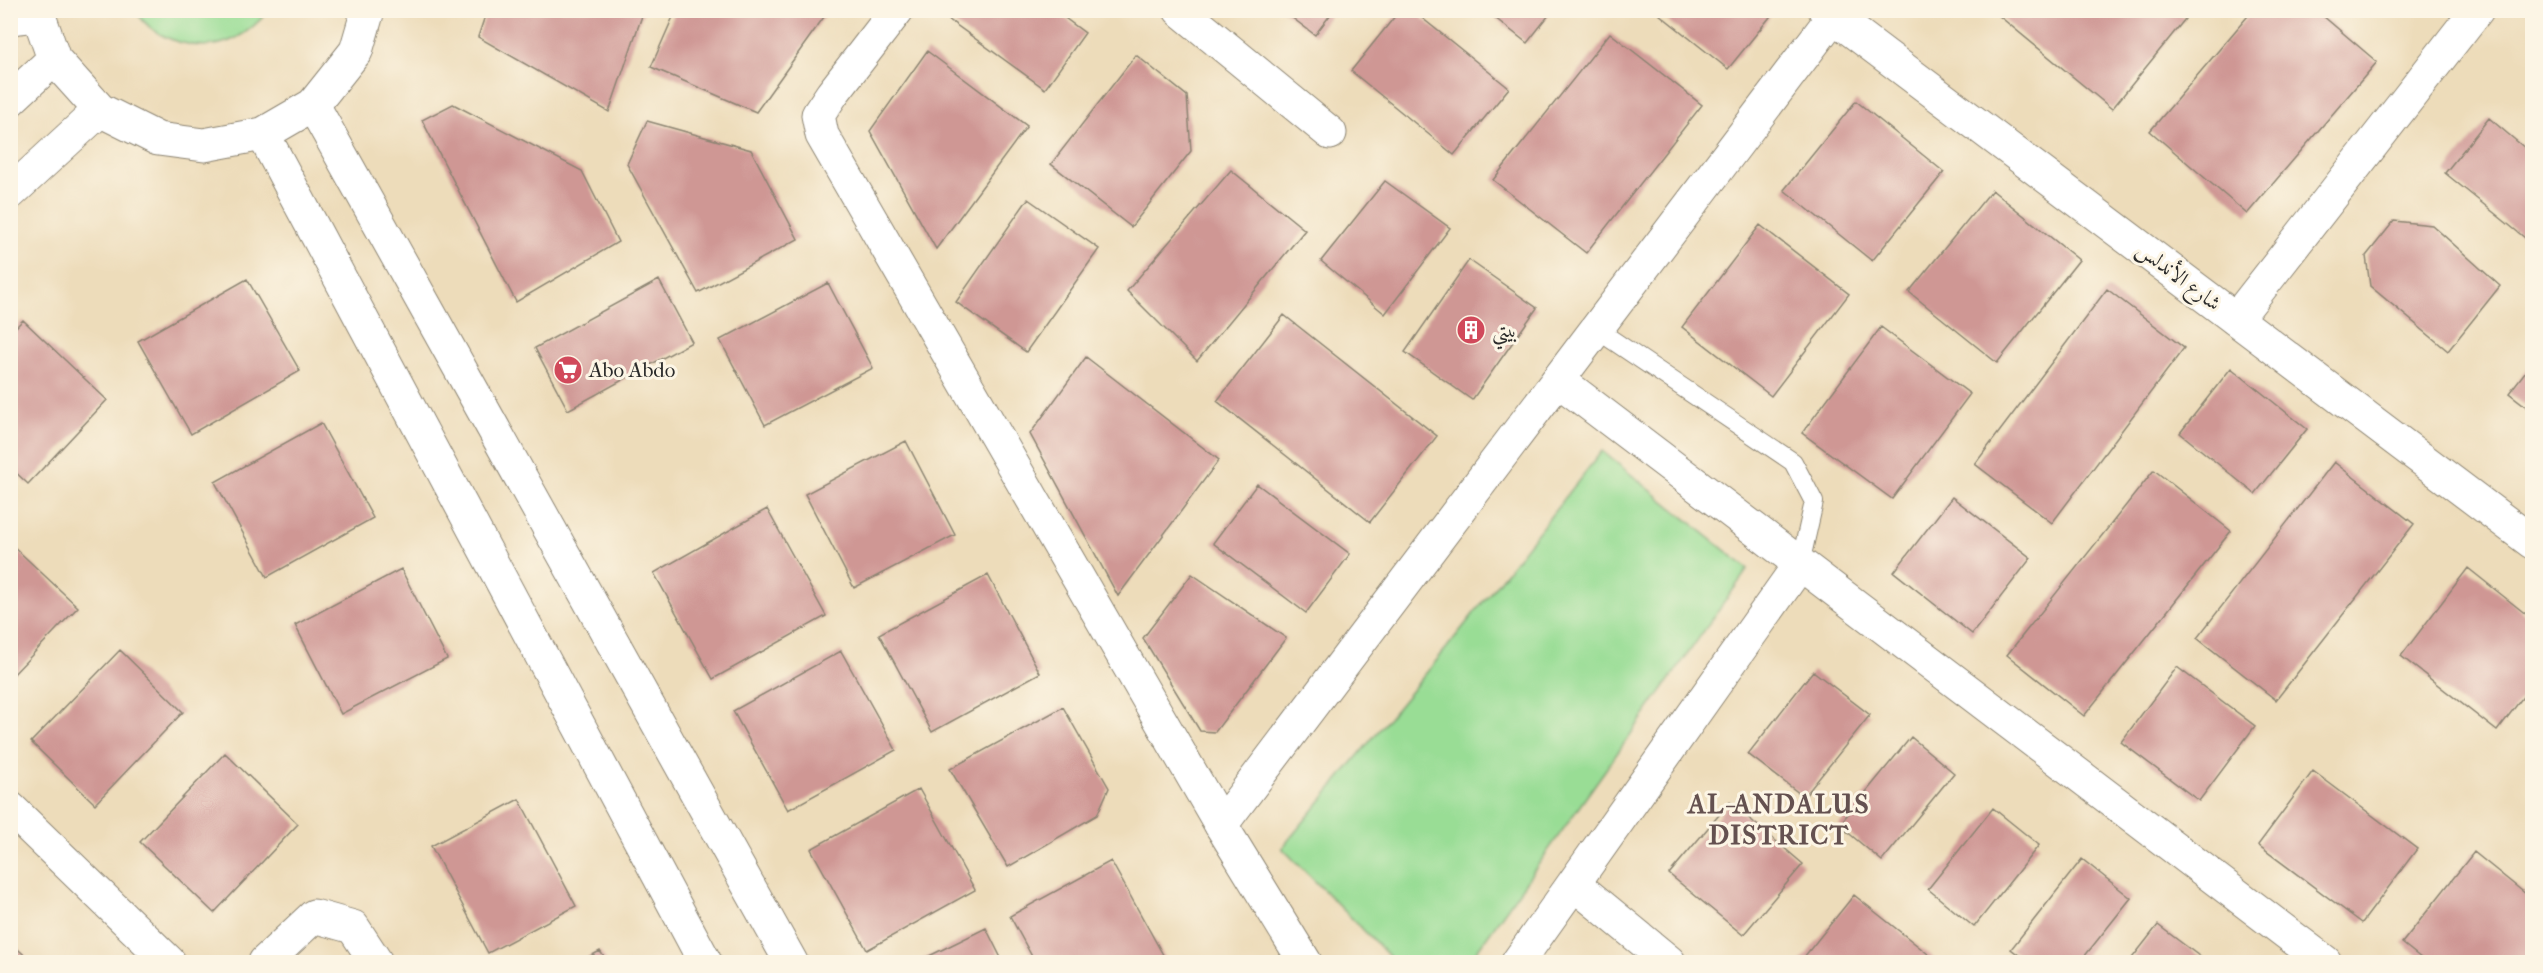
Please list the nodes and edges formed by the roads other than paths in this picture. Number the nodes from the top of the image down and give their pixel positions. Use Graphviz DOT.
graph roads {
  1 [pos="368,10"];
  2 [pos="897,10"];
  3 [pos="1180,10"];
  4 [pos="2477,10"];
  5 [pos="1832,12"];
  6 [pos="28,14"];
  7 [pos="54,59"];
  8 [pos="10,100"];
  9 [pos="313,105"];
  10 [pos="100,110"];
  11 [pos="1330,133"];
  12 [pos="263,134"];
  13 [pos="10,193"];
  14 [pos="2236,319"];
  15 [pos="1596,329"];
  16 [pos="1558,380"];
  17 [pos="2532,542"];
  18 [pos="1800,564"];
  19 [pos="10,808"];
  20 [pos="1221,825"];
  21 [pos="1574,884"];
  22 [pos="170,963"];
  23 [pos="265,963"];
  24 [pos="376,963"];
  25 [pos="705,963"];
  26 [pos="791,963"];
  27 [pos="1305,963"];
  28 [pos="1518,963"];
  29 [pos="1670,963"];
  30 [pos="2325,963"];
  1 -- 9 [label="street"];
  2 -- 20 [label="street"];
  3 -- 11 [label="street"];
  4 -- 14 [label="street"];
  5 -- 14 [label="street, شارع الأندلس"];
  5 -- 15 [label="street"];
  6 -- 7 [label="street"];
  7 -- 8 [label="street"];
  7 -- 10 [label="street"];
  9 -- 12 [label="street"];
  9 -- 26 [label="street"];
  10 -- 12 [label="street"];
  10 -- 13 [label="street"];
  12 -- 25 [label="street"];
  14 -- 17 [label="street, شارع الأندلس"];
  15 -- 16 [label="street"];
  15 -- 18 [label="lane"];
  16 -- 18 [label="street"];
  16 -- 20 [label="street"];
  18 -- 21 [label="street"];
  18 -- 30 [label="street"];
  19 -- 22 [label="street"];
  20 -- 27 [label="street"];
  21 -- 28 [label="street"];
  21 -- 29 [label="street"];
  23 -- 24 [label="street"];
}
